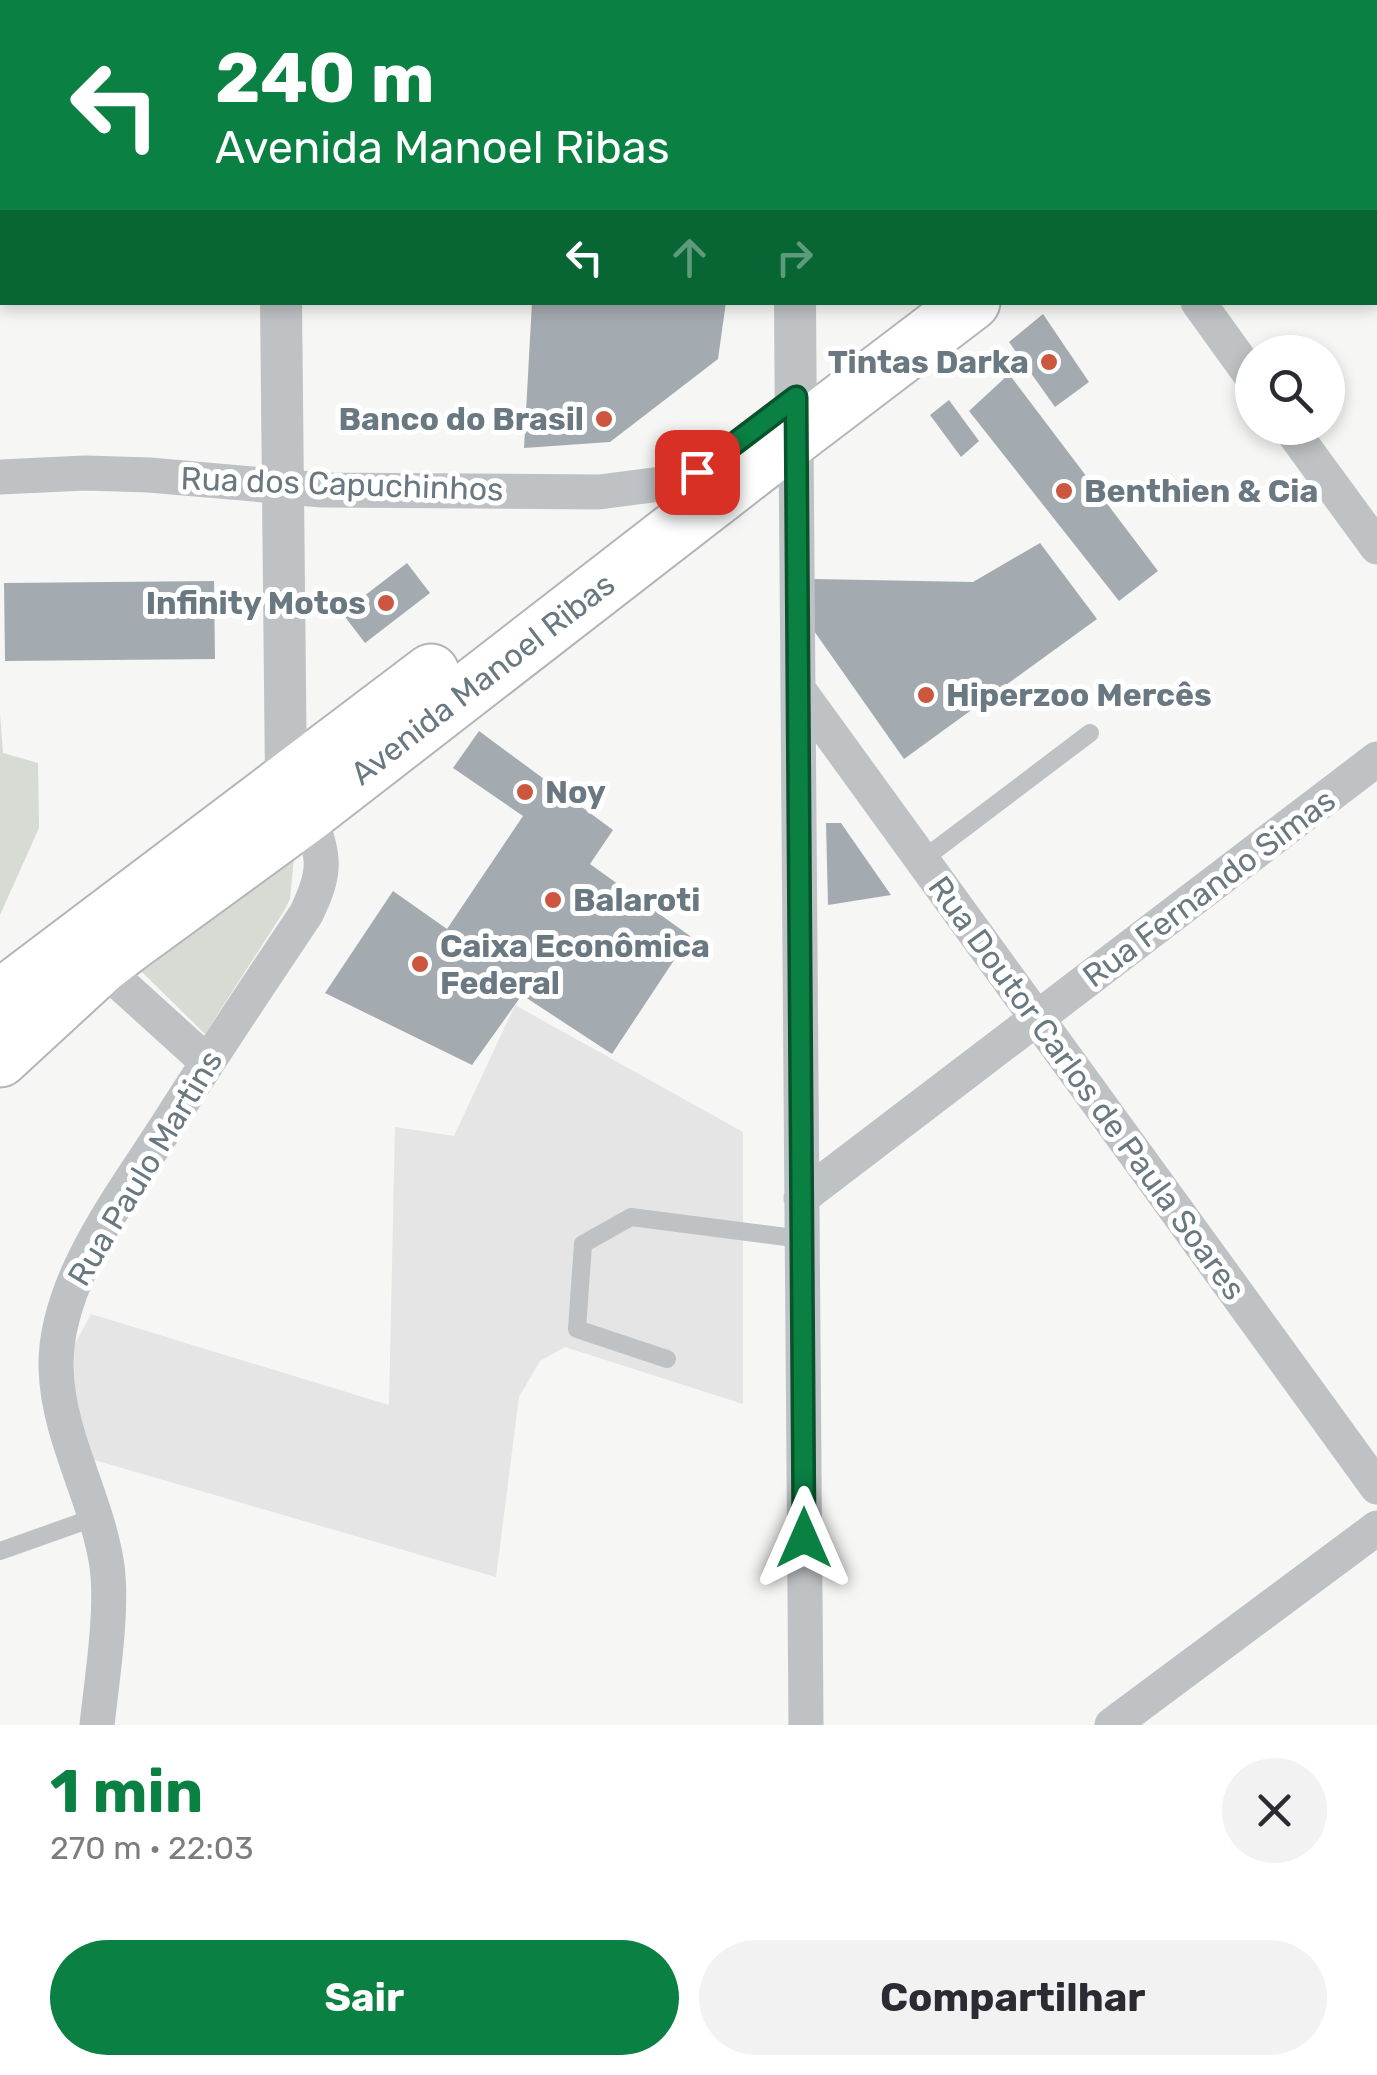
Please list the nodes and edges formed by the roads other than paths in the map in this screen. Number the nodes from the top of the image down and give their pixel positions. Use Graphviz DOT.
graph roads {
  1 [pos="282,305"];
  2 [pos="795,305"];
  3 [pos="917,305"];
  4 [pos="967,305"];
  5 [pos="1200,305"];
  6 [pos="1235,353"];
  7 [pos="796,416"];
  8 [pos="1302,445"];
  9 [pos="0,477"];
  10 [pos="684,481"];
  11 [pos="284,486"];
  12 [pos="1377,547"];
  13 [pos="798,690"];
  14 [pos="1090,733"];
  15 [pos="1377,759"];
  16 [pos="297,797"];
  17 [pos="922,860"];
  18 [pos="101,966"];
  19 [pos="0,998"];
  20 [pos="1037,1019"];
  21 [pos="0,1059"];
  22 [pos="207,1062"];
  23 [pos="802,1198"];
  24 [pos="802,1239"];
  25 [pos="667,1359"];
  26 [pos="1377,1487"];
  27 [pos="96,1517"];
  28 [pos="1377,1528"];
  29 [pos="0,1550"];
  30 [pos="98,1725"];
  31 [pos="806,1725"];
  32 [pos="1112,1725"];
  1 -- 11 [label="street"];
  2 -- 7 [label="street"];
  3 -- 7 [label="main road, Avenida Manoel Ribas"];
  4 -- 7 [label="main road, Avenida Manoel Ribas"];
  5 -- 6 [label="street"];
  7 -- 10 [label="main road, Avenida Manoel Ribas"];
  7 -- 13 [label="street"];
  7 -- 16 [label="main road, Avenida Manoel Ribas"];
  8 -- 12 [label="street"];
  9 -- 11 [label="street, Rua dos Capuchinhos"];
  10 -- 11 [label="street, Rua dos Capuchinhos"];
  10 -- 16 [label="main road, Avenida Manoel Ribas"];
  11 -- 16 [label="street"];
  13 -- 17 [label="street, Rua Doutor Carlos de Paula Soares"];
  13 -- 23 [label="street"];
  14 -- 17 [label="lane"];
  15 -- 20 [label="street, Rua Fernando Simas"];
  16 -- 18 [label="main road, Avenida Manoel Ribas"];
  16 -- 19 [label="main road, Avenida Manoel Ribas"];
  16 -- 22 [label="street, Rua Paulo Martins"];
  17 -- 20 [label="street, Rua Doutor Carlos de Paula Soares"];
  18 -- 21 [label="main road, Avenida Manoel Ribas"];
  18 -- 22 [label="street"];
  20 -- 23 [label="street, Rua Fernando Simas"];
  20 -- 26 [label="street, Rua Doutor Carlos de Paula Soares"];
  22 -- 27 [label="street, Rua Paulo Martins"];
  23 -- 24 [label="street"];
  24 -- 25 [label="lane"];
  24 -- 31 [label="street"];
  27 -- 29 [label="lane"];
  27 -- 30 [label="street, Rua Paulo Martins"];
  28 -- 32 [label="street"];
}
